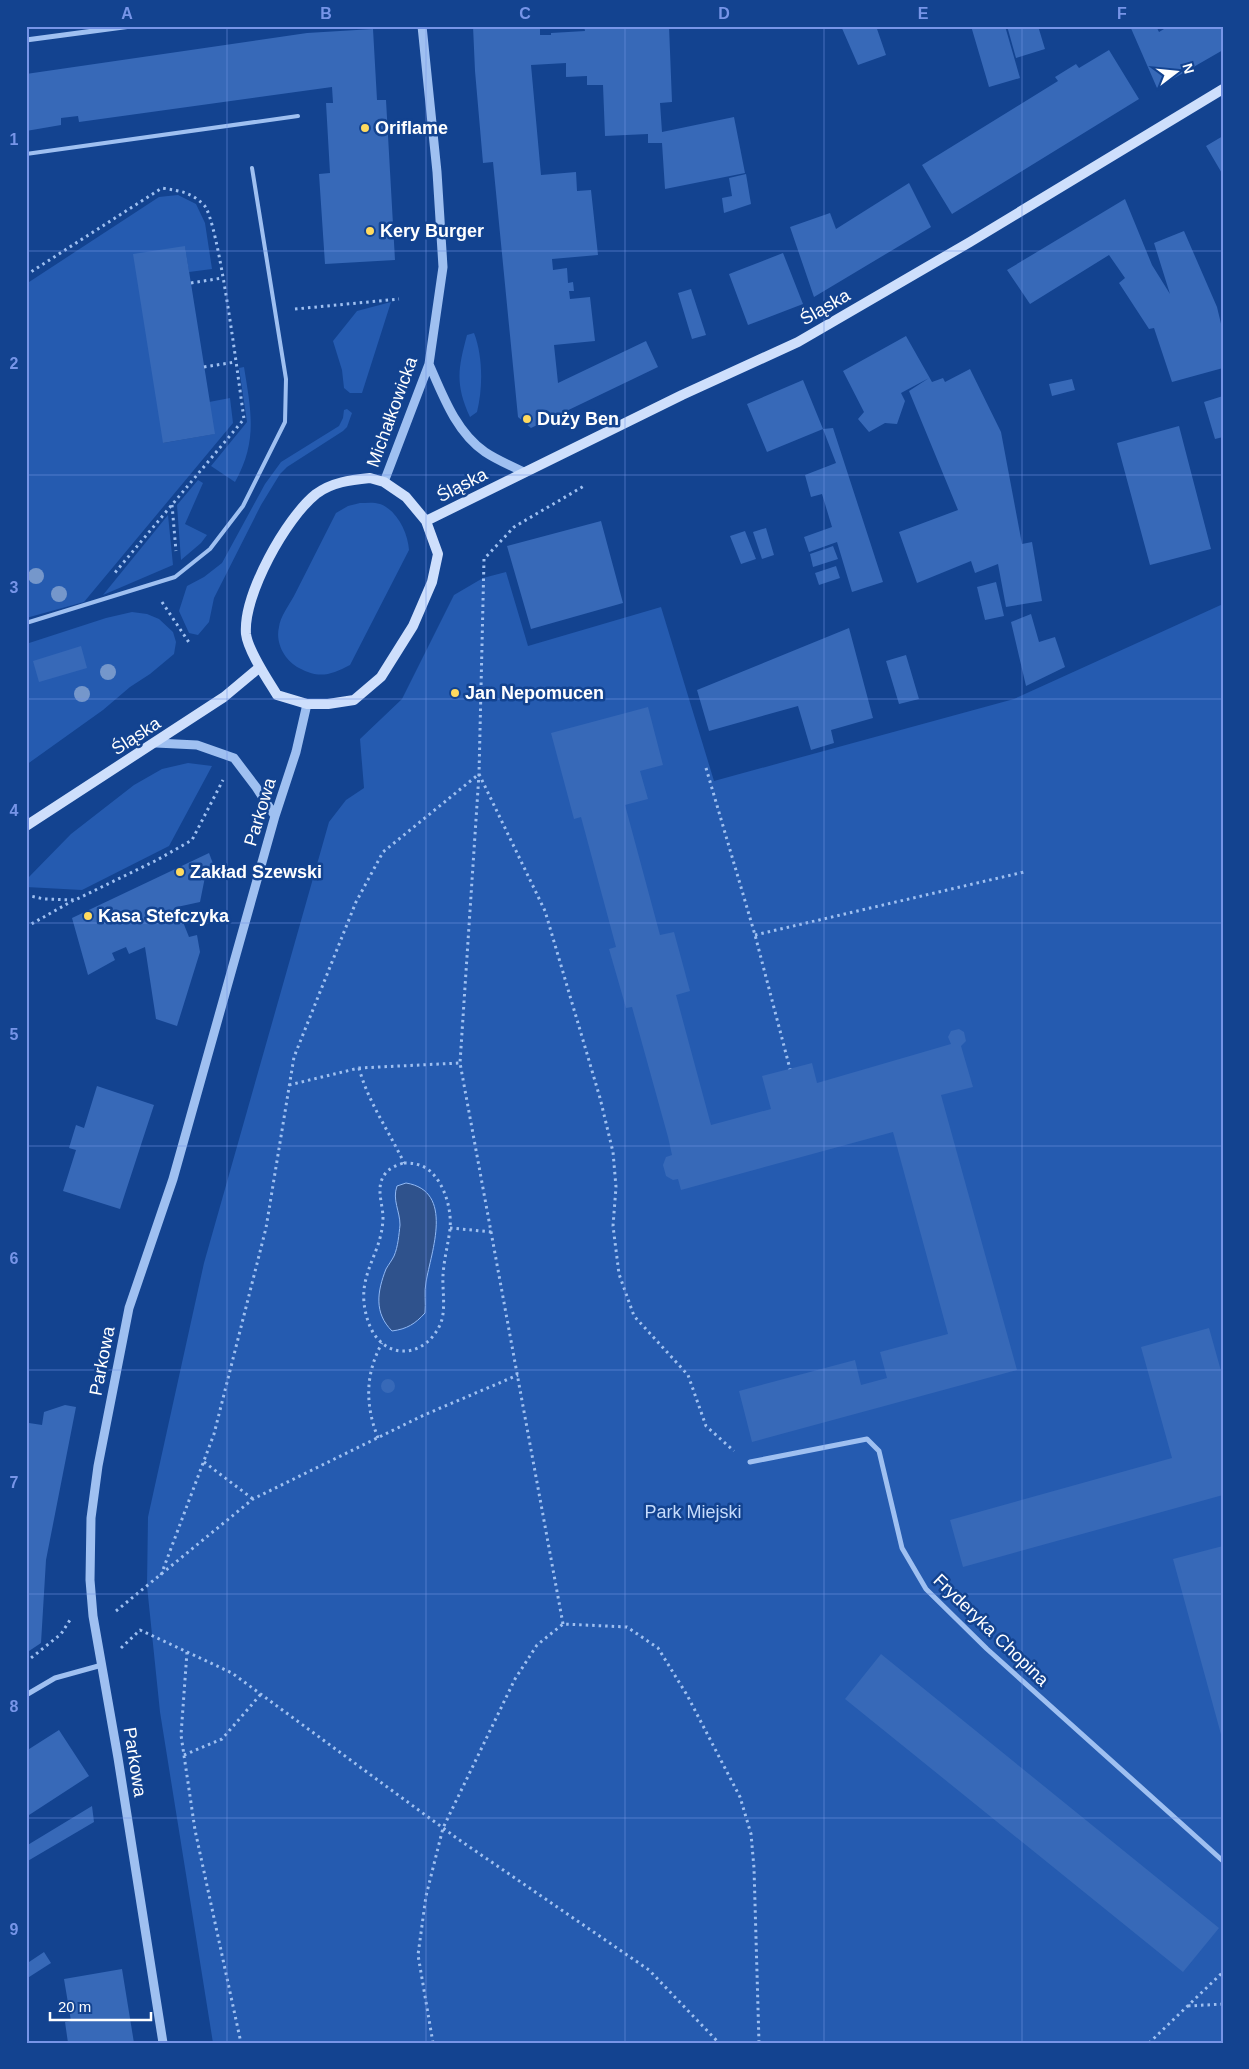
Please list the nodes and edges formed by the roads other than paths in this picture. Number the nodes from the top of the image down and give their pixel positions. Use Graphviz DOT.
graph roads {
  1 [pos="131,26"];
  2 [pos="422,26"];
  3 [pos="26,40"];
  4 [pos="1223,89"];
  5 [pos="298,116"];
  6 [pos="26,154"];
  7 [pos="252,168"];
  8 [pos="429,364"];
  9 [pos="524,472"];
  10 [pos="384,482"];
  11 [pos="426,521"];
  12 [pos="26,623"];
  13 [pos="260,667"];
  14 [pos="307,704"];
  15 [pos="156,743"];
  16 [pos="275,816"];
  17 [pos="26,826"];
  18 [pos="750,1462"];
  19 [pos="102,1665"];
  20 [pos="26,1695"];
  21 [pos="1223,1861"];
  22 [pos="163,2043"];
  1 -- 3 [label="street"];
  2 -- 8 [label="street, Michałkowicka"];
  4 -- 9 [label="main road, Śląska"];
  5 -- 6 [label="lane"];
  7 -- 12 [label="lane"];
  8 -- 9 [label="street"];
  8 -- 10 [label="street, Michałkowicka"];
  9 -- 11 [label="main road, Śląska"];
  10 -- 11 [label="main road"];
  10 -- 13 [label="main road"];
  11 -- 14 [label="main road"];
  13 -- 14 [label="main road"];
  13 -- 15 [label="main road, Śląska"];
  14 -- 16 [label="street, Parkowa"];
  15 -- 16 [label="street"];
  15 -- 17 [label="main road, Śląska"];
  16 -- 19 [label="street, Parkowa"];
  18 -- 21 [label="street, Fryderyka Chopina"];
  19 -- 20 [label="street"];
  19 -- 22 [label="street, Parkowa"];
}
